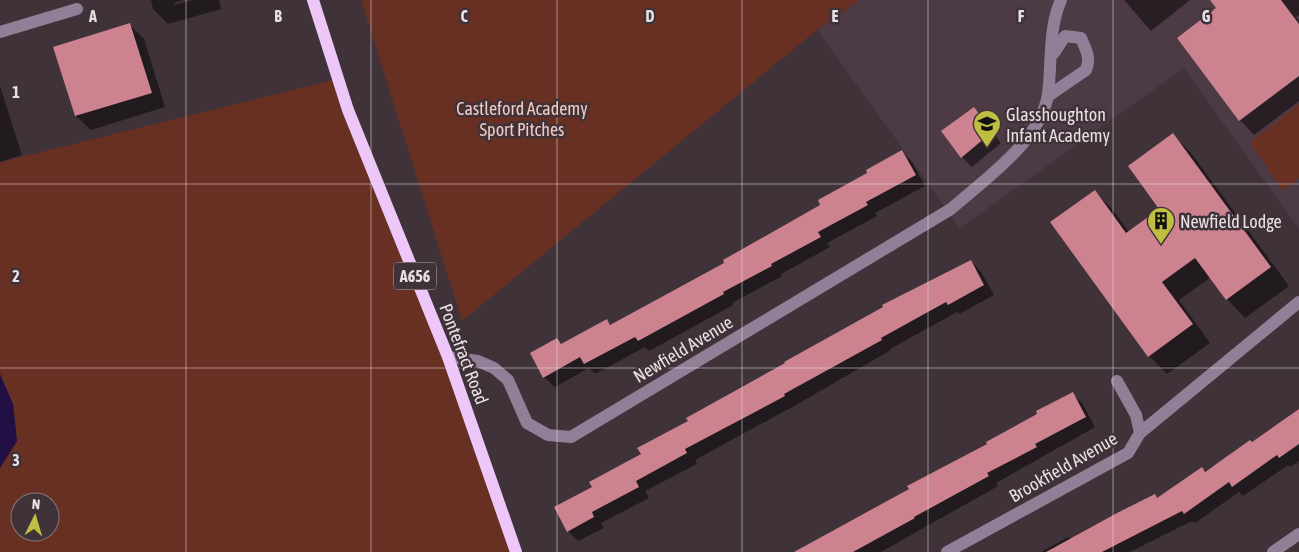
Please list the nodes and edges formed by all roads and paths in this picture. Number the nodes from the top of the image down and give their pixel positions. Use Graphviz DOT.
graph roads {
  1 [pos="313,0"];
  2 [pos="1062,0"];
  3 [pos="77,9"];
  4 [pos="0,32"];
  5 [pos="1050,60"];
  6 [pos="1048,96"];
  7 [pos="1299,302"];
  8 [pos="448,357"];
  9 [pos="1116,381"];
  10 [pos="1140,433"];
  11 [pos="1299,534"];
  12 [pos="516,552"];
  13 [pos="947,552"];
  14 [pos="1273,552"];
  1 -- 8 [label="main road, Pontefract Road / A656"];
  2 -- 5 [label="street, Newfield Avenue"];
  3 -- 4 [label="street"];
  5 -- 6 [label="street, Newfield Avenue"];
  5 -- 6 [label="street"];
  6 -- 8 [label="street, Newfield Avenue"];
  7 -- 10 [label="street"];
  8 -- 12 [label="main road, Pontefract Road / A656"];
  9 -- 10 [label="street, Brookfield Avenue"];
  10 -- 13 [label="street, Brookfield Avenue"];
  11 -- 14 [label="street"];
}
